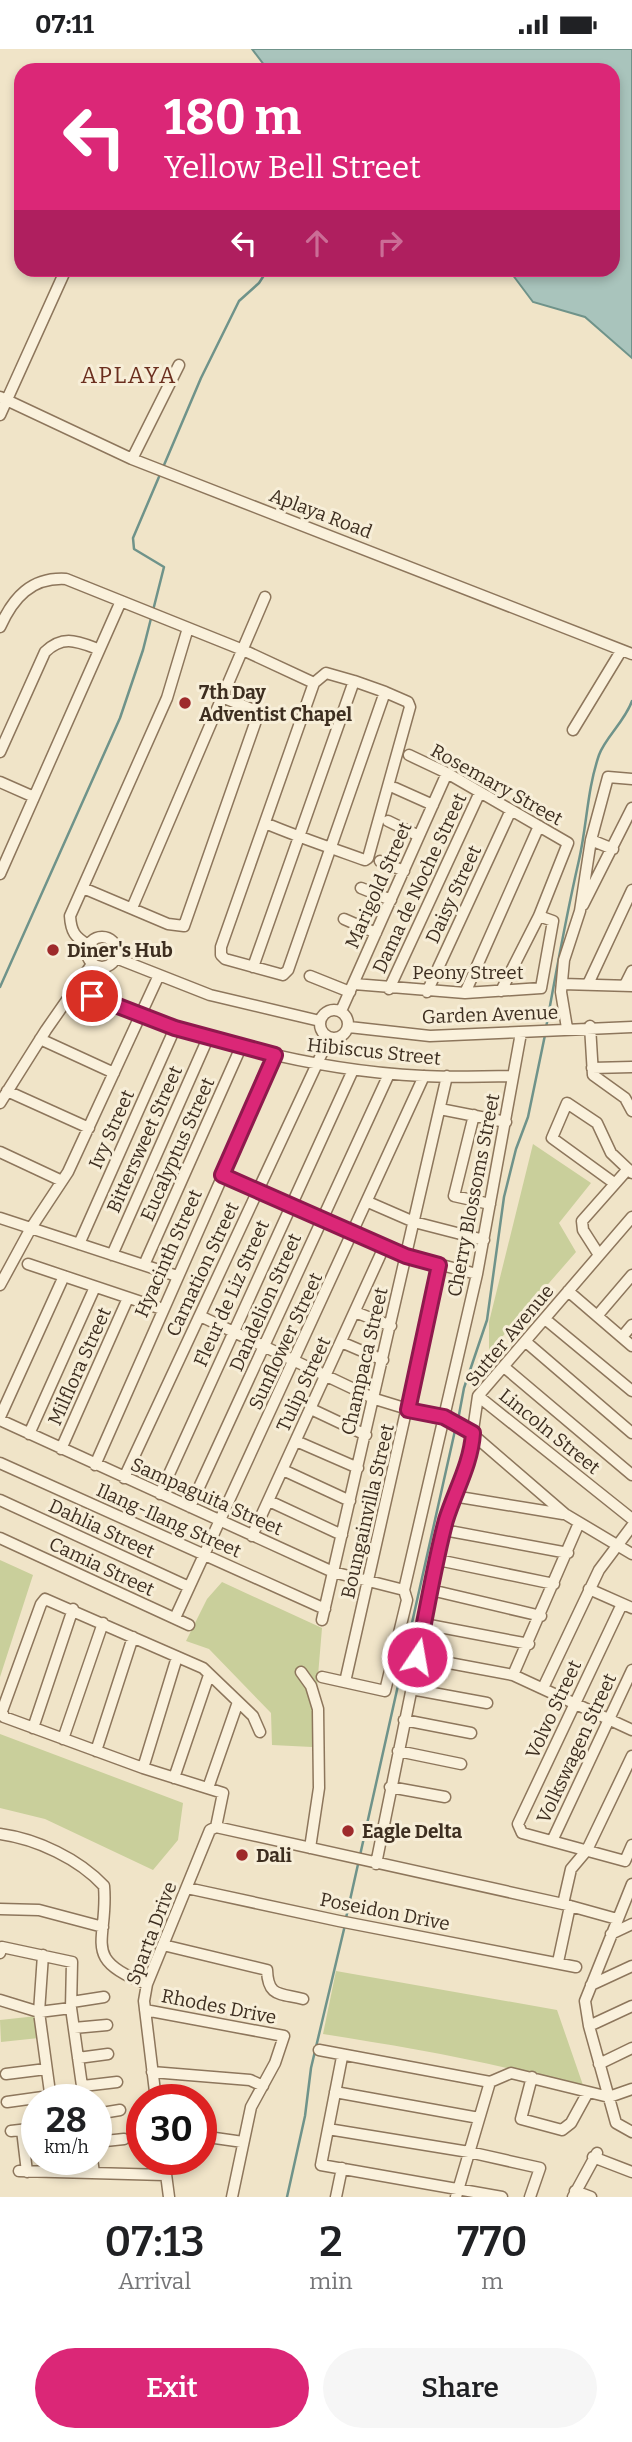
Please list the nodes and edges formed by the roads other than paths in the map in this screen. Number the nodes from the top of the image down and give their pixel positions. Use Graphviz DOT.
graph roads {
  1 [pos="62,277"];
  2 [pos="179,365"];
  3 [pos="3,398"];
  4 [pos="0,415"];
  5 [pos="132,459"];
  6 [pos="265,597"];
  7 [pos="121,601"];
  8 [pos="0,627"];
  9 [pos="188,628"];
  10 [pos="98,649"];
  11 [pos="243,650"];
  12 [pos="621,651"];
  13 [pos="632,655"];
  14 [pos="354,681"];
  15 [pos="314,683"];
  16 [pos="385,692"];
  17 [pos="222,697"];
  18 [pos="573,730"];
  19 [pos="0,751"];
  20 [pos="410,755"];
  21 [pos="447,773"];
  22 [pos="632,779"];
  23 [pos="0,782"];
  24 [pos="395,788"];
  25 [pos="480,792"];
  26 [pos="34,797"];
  27 [pos="433,805"];
  28 [pos="632,808"];
  29 [pos="511,810"];
  30 [pos="388,821"];
  31 [pos="265,823"];
  32 [pos="539,826"];
  33 [pos="419,836"];
  34 [pos="298,837"];
  35 [pos="592,840"];
  36 [pos="330,847"];
  37 [pos="613,849"];
  38 [pos="380,861"];
  39 [pos="404,871"];
  40 [pos="585,871"];
  41 [pos="0,874"];
  42 [pos="600,876"];
  43 [pos="83,888"];
  44 [pos="361,888"];
  45 [pos="632,890"];
  46 [pos="391,900"];
  47 [pos="132,908"];
  48 [pos="580,911"];
  49 [pos="539,916"];
  50 [pos="344,919"];
  51 [pos="376,933"];
  52 [pos="88,945"];
  53 [pos="116,958"];
  54 [pos="93,964"];
  55 [pos="253,967"];
  56 [pos="632,971"];
  57 [pos="159,975"];
  58 [pos="310,976"];
  59 [pos="589,982"];
  60 [pos="562,984"];
  61 [pos="628,986"];
  62 [pos="75,988"];
  63 [pos="352,988"];
  64 [pos="389,989"];
  65 [pos="502,991"];
  66 [pos="427,992"];
  67 [pos="465,993"];
  68 [pos="341,1011"];
  69 [pos="139,1016"];
  70 [pos="320,1021"];
  71 [pos="590,1026"];
  72 [pos="349,1027"];
  73 [pos="632,1027"];
  74 [pos="175,1028"];
  75 [pos="567,1028"];
  76 [pos="521,1033"];
  77 [pos="208,1038"];
  78 [pos="329,1038"];
  79 [pos="40,1039"];
  80 [pos="241,1047"];
  81 [pos="275,1055"];
  82 [pos="315,1064"];
  83 [pos="632,1067"];
  84 [pos="592,1068"];
  85 [pos="353,1070"];
  86 [pos="114,1073"];
  87 [pos="388,1074"];
  88 [pos="425,1076"];
  89 [pos="447,1076"];
  90 [pos="513,1076"];
  91 [pos="7,1091"];
  92 [pos="0,1103"];
  93 [pos="440,1109"];
  94 [pos="632,1111"];
  95 [pos="474,1115"];
  96 [pos="506,1122"];
  97 [pos="89,1128"];
  98 [pos="0,1152"];
  99 [pos="630,1171"];
  100 [pos="222,1175"];
  101 [pos="62,1181"];
  102 [pos="614,1183"];
  103 [pos="258,1190"];
  104 [pos="368,1202"];
  105 [pos="291,1204"];
  106 [pos="490,1204"];
  107 [pos="323,1217"];
  108 [pos="632,1217"];
  109 [pos="0,1218"];
  110 [pos="414,1222"];
  111 [pos="31,1229"];
  112 [pos="354,1232"];
  113 [pos="484,1240"];
  114 [pos="79,1244"];
  115 [pos="384,1247"];
  116 [pos="112,1255"];
  117 [pos="599,1255"];
  118 [pos="406,1256"];
  119 [pos="28,1264"];
  120 [pos="144,1265"];
  121 [pos="439,1265"];
  122 [pos="477,1273"];
  123 [pos="632,1275"];
  124 [pos="64,1276"];
  125 [pos="177,1276"];
  126 [pos="0,1285"];
  127 [pos="95,1287"];
  128 [pos="568,1291"];
  129 [pos="128,1298"];
  130 [pos="162,1309"];
  131 [pos="355,1312"];
  132 [pos="597,1316"];
  133 [pos="200,1317"];
  134 [pos="545,1319"];
  135 [pos="632,1325"];
  136 [pos="391,1326"];
  137 [pos="233,1332"];
  138 [pos="622,1337"];
  139 [pos="341,1342"];
  140 [pos="526,1342"];
  141 [pos="632,1346"];
  142 [pos="264,1347"];
  143 [pos="383,1360"];
  144 [pos="295,1361"];
  145 [pos="504,1367"];
  146 [pos="326,1376"];
  147 [pos="632,1391"];
  148 [pos="478,1396"];
  149 [pos="374,1399"];
  150 [pos="311,1409"];
  151 [pos="408,1410"];
  152 [pos="446,1418"];
  153 [pos="0,1419"];
  154 [pos="473,1433"];
  155 [pos="632,1433"];
  156 [pos="29,1434"];
  157 [pos="366,1435"];
  158 [pos="296,1441"];
  159 [pos="61,1449"];
  160 [pos="0,1462"];
  161 [pos="95,1465"];
  162 [pos="358,1468"];
  163 [pos="283,1470"];
  164 [pos="632,1475"];
  165 [pos="124,1478"];
  166 [pos="160,1494"];
  167 [pos="453,1496"];
  168 [pos="0,1500"];
  169 [pos="269,1501"];
  170 [pos="350,1501"];
  171 [pos="190,1507"];
  172 [pos="565,1514"];
  173 [pos="632,1519"];
  174 [pos="222,1521"];
  175 [pos="579,1523"];
  176 [pos="632,1526"];
  177 [pos="444,1530"];
  178 [pos="342,1535"];
  179 [pos="253,1536"];
  180 [pos="0,1538"];
  181 [pos="616,1544"];
  182 [pos="568,1553"];
  183 [pos="632,1554"];
  184 [pos="205,1556"];
  185 [pos="438,1560"];
  186 [pos="333,1572"];
  187 [pos="368,1583"];
  188 [pos="554,1584"];
  189 [pos="189,1587"];
  190 [pos="404,1590"];
  191 [pos="431,1590"];
  192 [pos="589,1590"];
  193 [pos="627,1606"];
  194 [pos="73,1609"];
  195 [pos="541,1616"];
  196 [pos="175,1618"];
  197 [pos="103,1623"];
  198 [pos="424,1624"];
  199 [pos="189,1625"];
  200 [pos="133,1637"];
  201 [pos="529,1644"];
  202 [pos="177,1657"];
  203 [pos="417,1657"];
  204 [pos="632,1669"];
  205 [pos="301,1672"];
  206 [pos="209,1675"];
  207 [pos="513,1675"];
  208 [pos="322,1677"];
  209 [pos="345,1682"];
  210 [pos="543,1688"];
  211 [pos="411,1689"];
  212 [pos="238,1702"];
  213 [pos="486,1703"];
  214 [pos="575,1703"];
  215 [pos="404,1720"];
  216 [pos="610,1720"];
  217 [pos="33,1728"];
  218 [pos="632,1730"];
  219 [pos="260,1732"];
  220 [pos="471,1733"];
  221 [pos="63,1739"];
  222 [pos="96,1751"];
  223 [pos="398,1751"];
  224 [pos="632,1756"];
  225 [pos="461,1764"];
  226 [pos="143,1767"];
  227 [pos="174,1778"];
  228 [pos="390,1787"];
  229 [pos="208,1788"];
  230 [pos="445,1797"];
  231 [pos="216,1827"];
  232 [pos="0,1834"];
  233 [pos="552,1841"];
  234 [pos="632,1845"];
  235 [pos="310,1849"];
  236 [pos="587,1850"];
  237 [pos="373,1863"];
  238 [pos="632,1884"];
  239 [pos="187,1888"];
  240 [pos="566,1905"];
  241 [pos="0,1909"];
  242 [pos="617,1919"];
  243 [pos="632,1924"];
  244 [pos="103,1927"];
  245 [pos="611,1934"];
  246 [pos="163,1945"];
  247 [pos="0,1952"];
  248 [pos="43,1955"];
  249 [pos="558,1962"];
  250 [pos="632,1966"];
  251 [pos="576,1967"];
  252 [pos="147,1984"];
  253 [pos="591,1985"];
  254 [pos="104,1997"];
  255 [pos="303,1999"];
  256 [pos="0,2000"];
  257 [pos="72,2005"];
  258 [pos="632,2006"];
  259 [pos="145,2010"];
  260 [pos="39,2012"];
  261 [pos="107,2025"];
  262 [pos="589,2026"];
  263 [pos="74,2028"];
  264 [pos="632,2048"];
  265 [pos="319,2050"];
  266 [pos="108,2054"];
  267 [pos="342,2057"];
  268 [pos="78,2058"];
  269 [pos="599,2064"];
  270 [pos="46,2069"];
  271 [pos="152,2072"];
  272 [pos="6,2074"];
  273 [pos="532,2077"];
  274 [pos="117,2082"];
  275 [pos="490,2082"];
  276 [pos="48,2084"];
  277 [pos="83,2084"];
  278 [pos="100,2084"];
  279 [pos="154,2084"];
  280 [pos="263,2086"];
  281 [pos="632,2089"];
  282 [pos="335,2092"];
  283 [pos="587,2092"];
  284 [pos="609,2097"];
  285 [pos="21,2101"];
  286 [pos="8,2102"];
  287 [pos="121,2110"];
  288 [pos="112,2111"];
  289 [pos="480,2118"];
  290 [pos="328,2129"];
  291 [pos="21,2130"];
  292 [pos="631,2131"];
  293 [pos="217,2138"];
  294 [pos="124,2139"];
  295 [pos="112,2140"];
  296 [pos="243,2142"];
  297 [pos="469,2152"];
  298 [pos="21,2160"];
  299 [pos="342,2168"];
  300 [pos="632,2172"];
  301 [pos="165,2175"];
  302 [pos="457,2193"];
  303 [pos="574,2194"];
  304 [pos="169,2197"];
  305 [pos="232,2197"];
  306 [pos="336,2197"];
  307 [pos="502,2197"];
  308 [pos="530,2197"];
  309 [pos="591,2197"];
  1 -- 3 [label="street"];
  2 -- 5 [label="street"];
  3 -- 4 [label="street"];
  3 -- 5 [label="street, Aplaya Road"];
  5 -- 12 [label="street, Aplaya Road"];
  6 -- 11 [label="street"];
  7 -- 8 [label="street"];
  7 -- 9 [label="street"];
  7 -- 10 [label="street"];
  9 -- 11 [label="street"];
  9 -- 43 [label="street"];
  10 -- 19 [label="street"];
  10 -- 26 [label="street"];
  11 -- 15 [label="street"];
  11 -- 17 [label="street"];
  12 -- 13 [label="street, Aplaya Road"];
  12 -- 18 [label="street"];
  14 -- 15 [label="street"];
  14 -- 16 [label="street"];
  14 -- 34 [label="street"];
  15 -- 31 [label="street"];
  16 -- 36 [label="street"];
  16 -- 36 [label="street"];
  17 -- 47 [label="street"];
  17 -- 47 [label="street"];
  20 -- 21 [label="street, Rosemary Street"];
  21 -- 25 [label="street, Rosemary Street"];
  21 -- 27 [label="street, Marigold Street"];
  22 -- 35 [label="street"];
  23 -- 26 [label="street"];
  24 -- 27 [label="street"];
  25 -- 29 [label="street, Rosemary Street"];
  25 -- 64 [label="street, Dama de Noche Street"];
  26 -- 41 [label="street"];
  27 -- 33 [label="street, Marigold Street"];
  28 -- 37 [label="street"];
  29 -- 32 [label="street, Rosemary Street"];
  29 -- 66 [label="street, Daisy Street"];
  30 -- 33 [label="street"];
  31 -- 34 [label="street"];
  31 -- 55 [label="street"];
  32 -- 49 [label="street, Rosemary Street"];
  32 -- 67 [label="street"];
  33 -- 39 [label="street, Marigold Street"];
  34 -- 36 [label="street"];
  34 -- 55 [label="street"];
  35 -- 37 [label="street"];
  35 -- 40 [label="street"];
  36 -- 55 [label="street"];
  37 -- 42 [label="street"];
  38 -- 39 [label="street"];
  39 -- 46 [label="street, Marigold Street"];
  40 -- 42 [label="street"];
  40 -- 48 [label="street"];
  42 -- 48 [label="street"];
  43 -- 47 [label="street"];
  43 -- 52 [label="street"];
  44 -- 46 [label="street"];
  45 -- 59 [label="street"];
  46 -- 51 [label="street, Marigold Street"];
  48 -- 60 [label="street"];
  49 -- 65 [label="street"];
  49 -- 65 [label="street, Peony Street"];
  50 -- 51 [label="street"];
  51 -- 63 [label="street, Marigold Street"];
  52 -- 53 [label="street"];
  52 -- 54 [label="street"];
  53 -- 54 [label="street"];
  53 -- 57 [label="street"];
  54 -- 62 [label="street"];
  56 -- 61 [label="street"];
  57 -- 69 [label="street"];
  57 -- 70 [label="street"];
  58 -- 63 [label="street, Peony Street"];
  59 -- 60 [label="street"];
  59 -- 61 [label="street"];
  60 -- 75 [label="street"];
  62 -- 69 [label="street, Hibiscus Street"];
  62 -- 79 [label="street"];
  63 -- 64 [label="street, Peony Street"];
  63 -- 68 [label="street, Marigold Street"];
  64 -- 66 [label="street, Peony Street"];
  65 -- 67 [label="street, Peony Street"];
  66 -- 67 [label="street, Peony Street"];
  68 -- 70 [label="street"];
  68 -- 72 [label="street"];
  69 -- 74 [label="street, Hibiscus Street"];
  69 -- 86 [label="street"];
  70 -- 78 [label="street"];
  71 -- 73 [label="street, Garden Avenue"];
  71 -- 75 [label="street, Garden Avenue"];
  71 -- 84 [label="street"];
  72 -- 76 [label="street, Garden Avenue"];
  72 -- 78 [label="street"];
  74 -- 77 [label="street, Hibiscus Street"];
  74 -- 114 [label="street, Ivy Street"];
  75 -- 76 [label="street, Garden Avenue"];
  76 -- 90 [label="street, Cherry Blossoms Street"];
  77 -- 80 [label="street, Hibiscus Street"];
  77 -- 116 [label="street, Bittersweet Street"];
  78 -- 82 [label="street, Carnation Street"];
  79 -- 86 [label="street"];
  79 -- 91 [label="street"];
  80 -- 81 [label="street, Hibiscus Street"];
  80 -- 120 [label="street, Eucalyptus Street"];
  81 -- 82 [label="street, Hibiscus Street"];
  81 -- 100 [label="street, Hyacinth Street"];
  82 -- 85 [label="street, Hibiscus Street"];
  82 -- 103 [label="street, Carnation Street"];
  83 -- 84 [label="street"];
  84 -- 94 [label="street"];
  85 -- 87 [label="street, Hibiscus Street"];
  85 -- 105 [label="street, Fleur de Liz Street"];
  86 -- 97 [label="street"];
  87 -- 88 [label="street, Hibiscus Street"];
  87 -- 107 [label="street, Dandelion Street"];
  88 -- 89 [label="street, Hibiscus Street"];
  88 -- 104 [label="street, Sunflower Street"];
  89 -- 90 [label="street, Hibiscus Street"];
  89 -- 93 [label="street, Champaca Street"];
  90 -- 96 [label="street, Cherry Blossoms Street"];
  91 -- 92 [label="street"];
  91 -- 97 [label="street"];
  93 -- 95 [label="street"];
  93 -- 110 [label="street, Champaca Street"];
  95 -- 96 [label="street"];
  95 -- 106 [label="street"];
  96 -- 106 [label="street, Cherry Blossoms Street"];
  97 -- 101 [label="street"];
  98 -- 101 [label="street"];
  99 -- 102 [label="street"];
  99 -- 102 [label="street"];
  100 -- 103 [label="street"];
  100 -- 125 [label="street, Hyacinth Street"];
  101 -- 111 [label="street"];
  102 -- 117 [label="street"];
  103 -- 105 [label="street"];
  103 -- 133 [label="street, Carnation Street"];
  104 -- 110 [label="street"];
  104 -- 112 [label="street, Sunflower Street"];
  105 -- 107 [label="street"];
  105 -- 137 [label="street, Fleur de Liz Street"];
  106 -- 113 [label="street, Cherry Blossoms Street"];
  107 -- 112 [label="street"];
  107 -- 142 [label="street, Dandelion Street"];
  108 -- 117 [label="street, Sutter Avenue"];
  109 -- 111 [label="street"];
  110 -- 113 [label="street"];
  110 -- 118 [label="street, Champaca Street"];
  111 -- 114 [label="street"];
  111 -- 126 [label="street"];
  112 -- 115 [label="street"];
  112 -- 144 [label="street, Sunflower Street"];
  113 -- 122 [label="street, Cherry Blossoms Street"];
  114 -- 116 [label="street"];
  115 -- 118 [label="street"];
  115 -- 131 [label="street, Tulip Street"];
  116 -- 120 [label="street"];
  117 -- 128 [label="street, Sutter Avenue"];
  118 -- 121 [label="street"];
  118 -- 136 [label="street, Champaca Street"];
  119 -- 124 [label="street"];
  120 -- 125 [label="street"];
  121 -- 122 [label="street"];
  121 -- 151 [label="street, Boungainvilla Street"];
  122 -- 152 [label="street, Cherry Blossoms Street"];
  123 -- 132 [label="street"];
  124 -- 127 [label="street"];
  124 -- 153 [label="street"];
  125 -- 130 [label="street, Hyacinth Street"];
  127 -- 129 [label="street"];
  127 -- 156 [label="street"];
  128 -- 132 [label="street"];
  128 -- 134 [label="street, Sutter Avenue"];
  129 -- 130 [label="street"];
  129 -- 159 [label="street, Milflora Street"];
  130 -- 161 [label="street, Hyacinth Street"];
  131 -- 136 [label="street"];
  131 -- 139 [label="street, Tulip Street"];
  132 -- 138 [label="street"];
  133 -- 137 [label="street"];
  133 -- 165 [label="street, Carnation Street"];
  134 -- 140 [label="street, Sutter Avenue"];
  134 -- 147 [label="street"];
  135 -- 138 [label="street"];
  136 -- 143 [label="street, Champaca Street"];
  137 -- 142 [label="street"];
  137 -- 166 [label="street, Fleur de Liz Street"];
  138 -- 141 [label="street"];
  139 -- 143 [label="street"];
  139 -- 146 [label="street, Tulip Street"];
  140 -- 145 [label="street, Sutter Avenue"];
  140 -- 155 [label="street"];
  142 -- 144 [label="street"];
  142 -- 171 [label="street, Dandelion Street"];
  143 -- 149 [label="street, Champaca Street"];
  144 -- 146 [label="street"];
  144 -- 174 [label="street, Sunflower Street"];
  145 -- 148 [label="street, Sutter Avenue"];
  145 -- 164 [label="street"];
  146 -- 149 [label="street"];
  146 -- 150 [label="street, Tulip Street"];
  148 -- 154 [label="street, Sutter Avenue"];
  148 -- 173 [label="street, Lincoln Street"];
  149 -- 151 [label="street"];
  149 -- 157 [label="street, Champaca Street"];
  150 -- 157 [label="street"];
  150 -- 158 [label="street, Tulip Street"];
  151 -- 152 [label="street"];
  151 -- 187 [label="street, Boungainvilla Street"];
  152 -- 154 [label="street"];
  152 -- 190 [label="street, Cherry Blossoms Street"];
  153 -- 156 [label="street, Sampaguita Street"];
  154 -- 167 [label="street, Sutter Avenue"];
  154 -- 172 [label="street"];
  156 -- 159 [label="street, Sampaguita Street"];
  157 -- 162 [label="street, Champaca Street"];
  158 -- 162 [label="street"];
  158 -- 163 [label="street, Tulip Street"];
  159 -- 161 [label="street, Sampaguita Street"];
  160 -- 184 [label="street, Ilang-Ilang Street"];
  161 -- 165 [label="street, Sampaguita Street"];
  162 -- 170 [label="street, Champaca Street"];
  163 -- 169 [label="street, Tulip Street"];
  163 -- 170 [label="street"];
  165 -- 166 [label="street, Sampaguita Street"];
  166 -- 171 [label="street, Sampaguita Street"];
  167 -- 172 [label="street"];
  167 -- 177 [label="street, Sutter Avenue"];
  168 -- 189 [label="street, Dahlia Street"];
  169 -- 178 [label="street"];
  169 -- 179 [label="street, Tulip Street"];
  170 -- 178 [label="street, Champaca Street"];
  171 -- 174 [label="street, Sampaguita Street"];
  172 -- 175 [label="street"];
  174 -- 179 [label="street, Sampaguita Street"];
  174 -- 184 [label="street, Sunflower Street"];
  175 -- 181 [label="street"];
  175 -- 182 [label="street"];
  176 -- 181 [label="street"];
  177 -- 182 [label="street"];
  177 -- 185 [label="street, Sutter Avenue"];
  178 -- 186 [label="street, Champaca Street"];
  179 -- 186 [label="street, Sampaguita Street"];
  180 -- 196 [label="street, Camia Street"];
  181 -- 183 [label="street"];
  181 -- 192 [label="street"];
  182 -- 188 [label="street"];
  184 -- 186 [label="street, Ilang-Ilang Street"];
  184 -- 189 [label="street, Sunflower Street"];
  185 -- 188 [label="street"];
  185 -- 191 [label="street, Sutter Avenue"];
  186 -- 187 [label="street, Sampaguita Street"];
  187 -- 190 [label="street, Sampaguita Street"];
  187 -- 209 [label="street, Boungainvilla Street"];
  188 -- 195 [label="street"];
  189 -- 196 [label="street, Sunflower Street"];
  190 -- 209 [label="street, Cherry Blossoms Street"];
  191 -- 195 [label="street"];
  191 -- 198 [label="street, Sutter Avenue"];
  192 -- 193 [label="street"];
  192 -- 210 [label="street"];
  193 -- 214 [label="street, Volvo Street"];
  194 -- 197 [label="street"];
  194 -- 217 [label="street"];
  194 -- 217 [label="street"];
  195 -- 201 [label="street"];
  196 -- 199 [label="street, Camia Street"];
  197 -- 200 [label="street"];
  197 -- 221 [label="street"];
  198 -- 201 [label="street"];
  198 -- 203 [label="street, Sutter Avenue"];
  200 -- 202 [label="street"];
  200 -- 222 [label="street"];
  201 -- 207 [label="street"];
  202 -- 206 [label="street"];
  202 -- 226 [label="street"];
  203 -- 207 [label="street"];
  203 -- 211 [label="street, Sutter Avenue"];
  204 -- 216 [label="street, Volkswagen Street"];
  205 -- 235 [label="street"];
  206 -- 212 [label="street"];
  206 -- 227 [label="street"];
  207 -- 210 [label="street"];
  208 -- 209 [label="street"];
  210 -- 214 [label="street"];
  211 -- 213 [label="street"];
  211 -- 215 [label="street, Sutter Avenue"];
  212 -- 219 [label="street"];
  212 -- 229 [label="street"];
  214 -- 216 [label="street"];
  214 -- 233 [label="street, Volvo Street"];
  215 -- 220 [label="street"];
  215 -- 223 [label="street, Sutter Avenue"];
  216 -- 218 [label="street"];
  216 -- 233 [label="street, Volkswagen Street"];
  217 -- 221 [label="street"];
  221 -- 222 [label="street"];
  222 -- 226 [label="street"];
  223 -- 225 [label="street"];
  223 -- 228 [label="street, Sutter Avenue"];
  224 -- 236 [label="street"];
  226 -- 227 [label="street"];
  227 -- 229 [label="street"];
  228 -- 230 [label="street"];
  228 -- 237 [label="street, Sutter Avenue"];
  229 -- 231 [label="street, Sparta Drive"];
  231 -- 235 [label="street"];
  231 -- 239 [label="street, Sparta Drive"];
  232 -- 244 [label="street"];
  233 -- 236 [label="street"];
  234 -- 236 [label="street"];
  235 -- 237 [label="street"];
  236 -- 240 [label="street"];
  237 -- 240 [label="street"];
  238 -- 242 [label="street"];
  239 -- 246 [label="street, Sparta Drive"];
  239 -- 249 [label="street, Poseidon Drive"];
  240 -- 242 [label="street"];
  240 -- 249 [label="street"];
  241 -- 244 [label="street"];
  242 -- 245 [label="street"];
  243 -- 245 [label="street"];
  244 -- 252 [label="street"];
  245 -- 253 [label="street"];
  246 -- 252 [label="street, Sparta Drive"];
  246 -- 255 [label="street"];
  247 -- 248 [label="street"];
  248 -- 257 [label="street"];
  248 -- 260 [label="street"];
  249 -- 251 [label="street, Poseidon Drive"];
  250 -- 253 [label="street"];
  252 -- 259 [label="street, Sparta Drive"];
  253 -- 262 [label="street"];
  254 -- 257 [label="street"];
  256 -- 260 [label="street"];
  257 -- 260 [label="street"];
  257 -- 263 [label="street"];
  258 -- 262 [label="street"];
  259 -- 271 [label="street, Sparta Drive"];
  259 -- 280 [label="street, Rhodes Drive"];
  260 -- 270 [label="street"];
  261 -- 263 [label="street"];
  262 -- 269 [label="street"];
  263 -- 268 [label="street"];
  264 -- 269 [label="street"];
  265 -- 267 [label="street"];
  266 -- 268 [label="street"];
  267 -- 275 [label="street"];
  267 -- 282 [label="street"];
  268 -- 277 [label="street"];
  269 -- 284 [label="street"];
  270 -- 272 [label="street"];
  270 -- 276 [label="street"];
  271 -- 279 [label="street, Sparta Drive"];
  271 -- 280 [label="street"];
  273 -- 275 [label="street"];
  273 -- 283 [label="street"];
  273 -- 283 [label="street"];
  274 -- 278 [label="street"];
  275 -- 289 [label="street"];
  280 -- 296 [label="street, Rhodes Drive"];
  281 -- 284 [label="street"];
  282 -- 289 [label="street"];
  282 -- 290 [label="street"];
  283 -- 284 [label="street"];
  284 -- 292 [label="street"];
  285 -- 286 [label="street"];
  287 -- 288 [label="street"];
  289 -- 297 [label="street"];
  290 -- 297 [label="street"];
  290 -- 299 [label="street"];
  291 -- 298 [label="street"];
  293 -- 296 [label="street"];
  294 -- 295 [label="street"];
  296 -- 305 [label="street, Rhodes Drive"];
  297 -- 302 [label="street"];
  297 -- 308 [label="street"];
  299 -- 302 [label="street"];
  299 -- 306 [label="street"];
  300 -- 303 [label="street"];
  301 -- 304 [label="street"];
  302 -- 307 [label="street"];
  303 -- 309 [label="street"];
}
